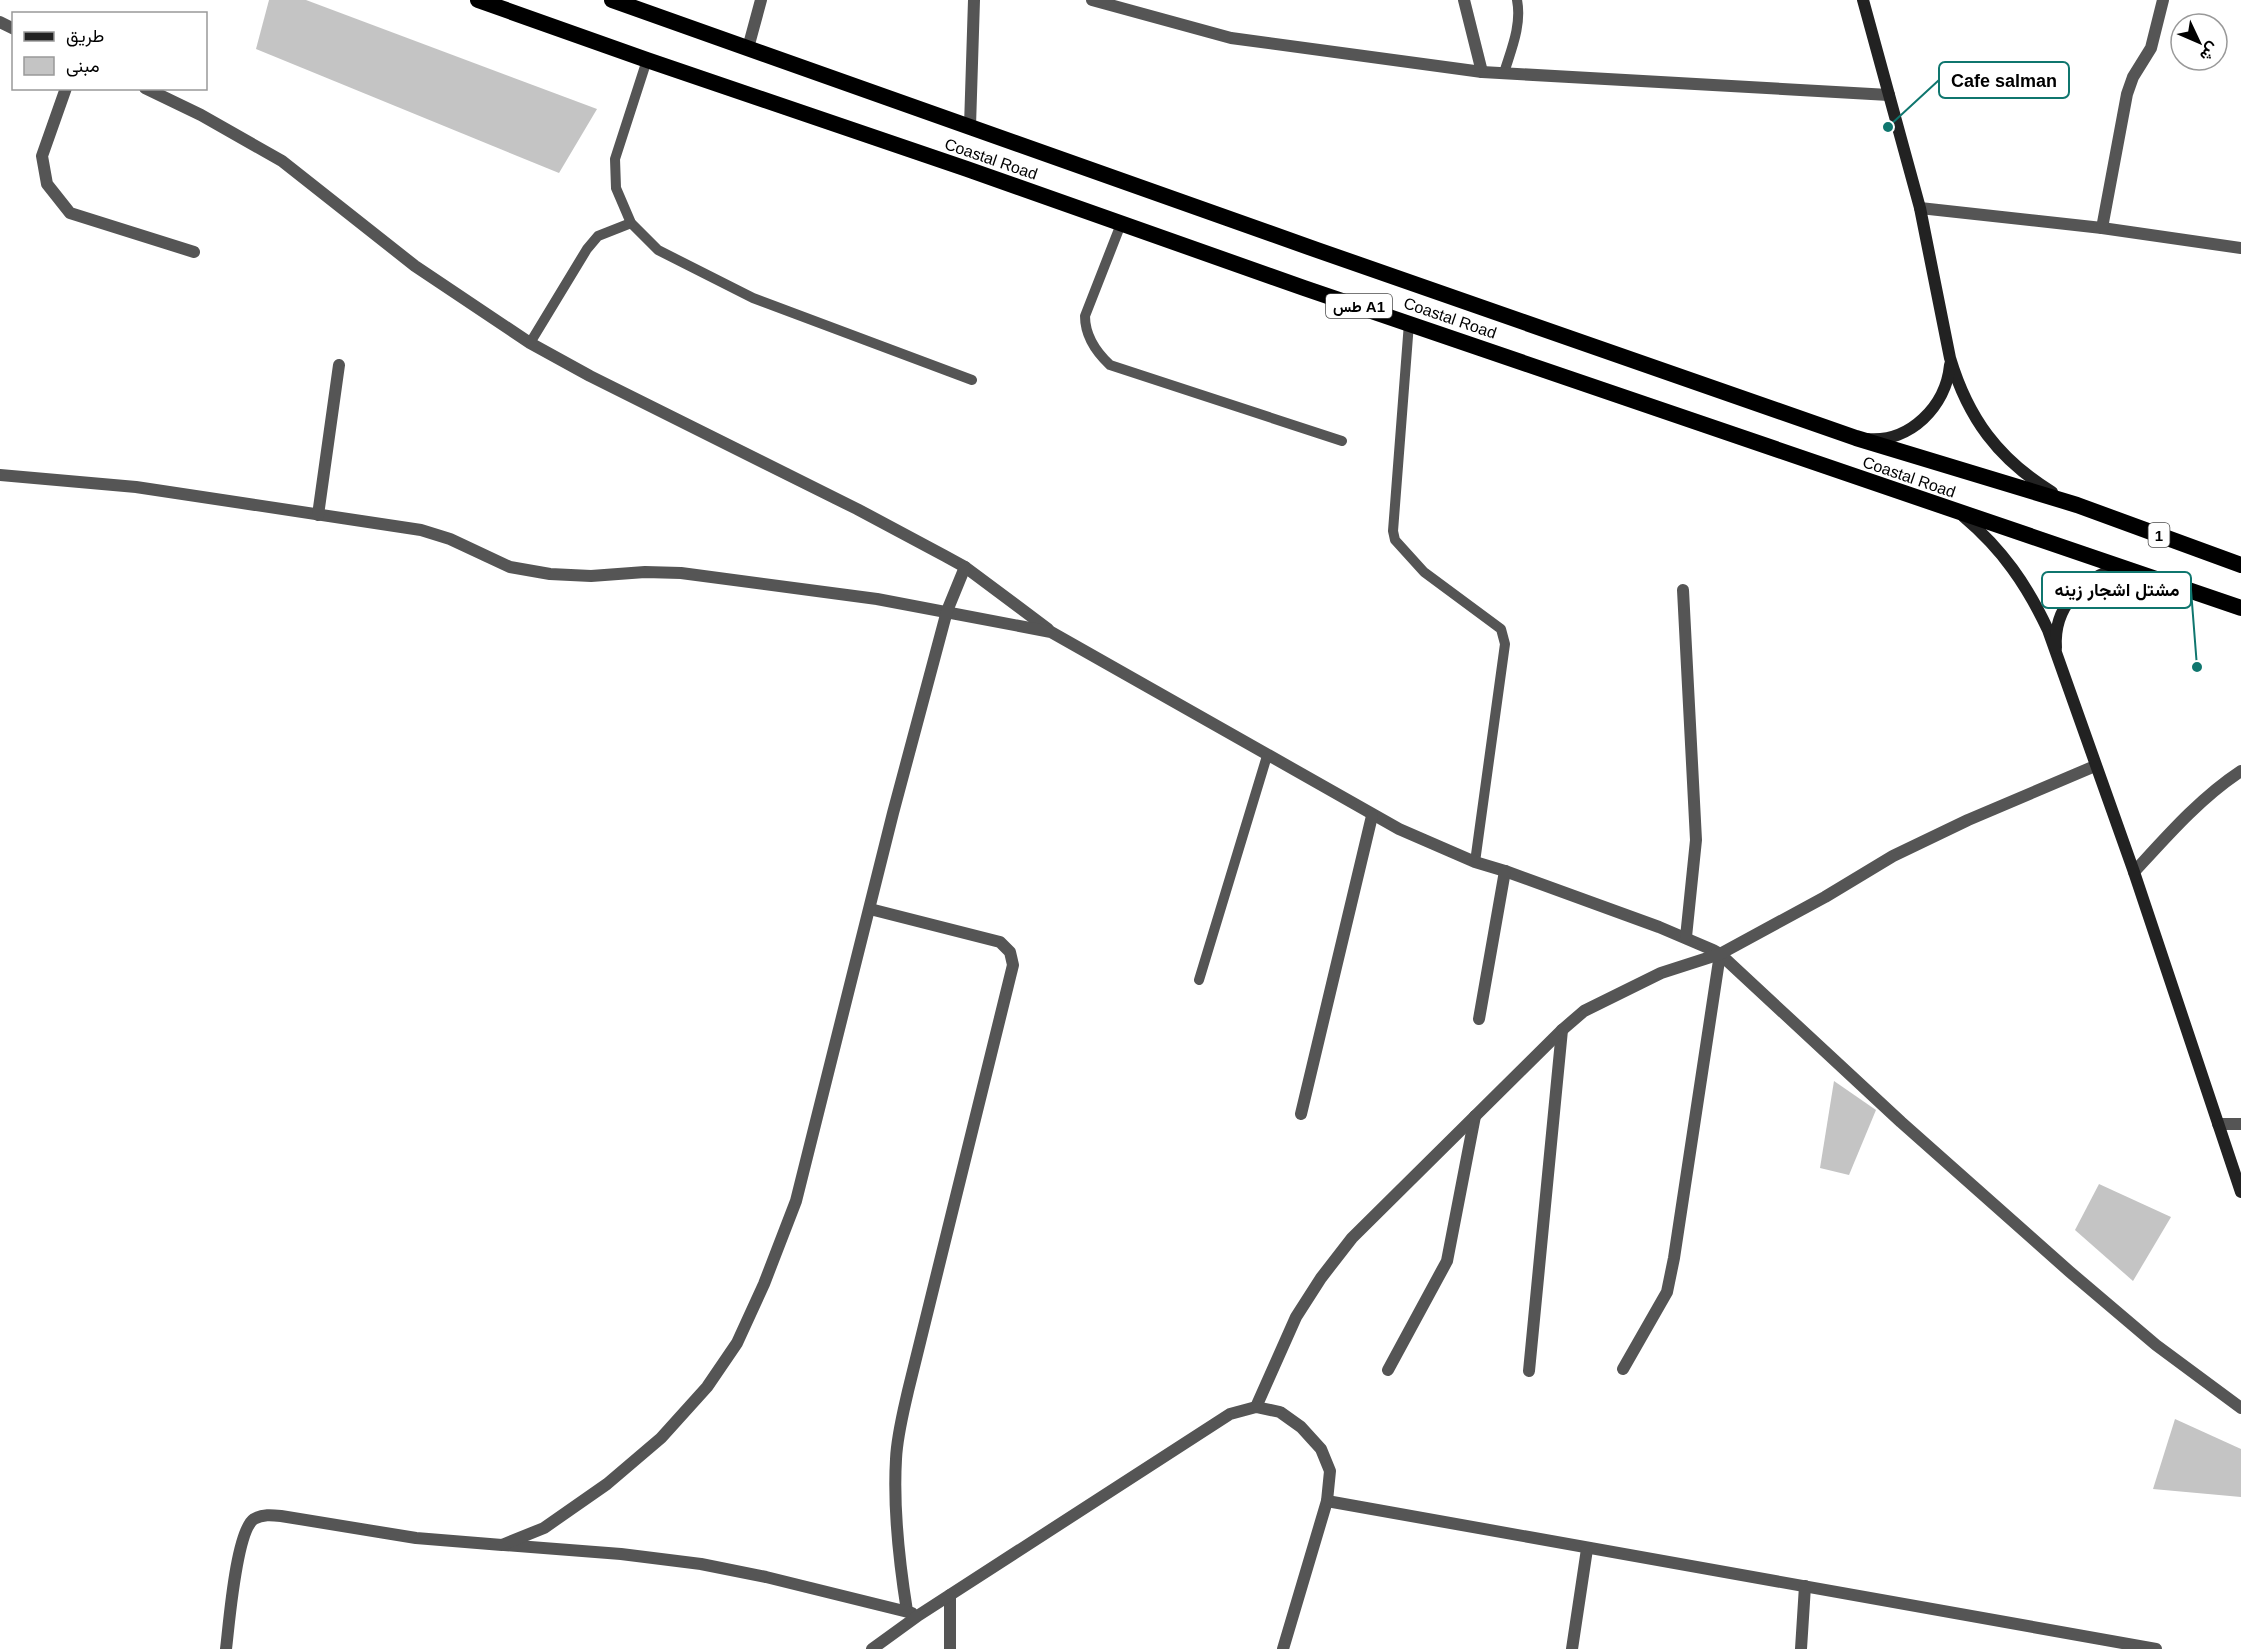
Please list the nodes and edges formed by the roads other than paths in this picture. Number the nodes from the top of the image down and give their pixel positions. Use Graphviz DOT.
graph roads {
  1 [pos="478,0"];
  2 [pos="612,0"];
  3 [pos="761,0"];
  4 [pos="974,0"];
  5 [pos="1092,0"];
  6 [pos="1464,0"];
  7 [pos="1517,0"];
  8 [pos="1863,0"];
  9 [pos="2163,0"];
  10 [pos="748,48"];
  11 [pos="647,60"];
  12 [pos="1482,72"];
  13 [pos="1504,73"];
  14 [pos="65,90"];
  15 [pos="148,90"];
  16 [pos="1889,95"];
  17 [pos="970,126"];
  18 [pos="1920,208"];
  19 [pos="631,223"];
  20 [pos="1121,224"];
  21 [pos="2102,228"];
  22 [pos="2241,248"];
  23 [pos="194,252"];
  24 [pos="1409,323"];
  25 [pos="530,343"];
  26 [pos="1950,358"];
  27 [pos="339,365"];
  28 [pos="972,380"];
  29 [pos="1856,438"];
  30 [pos="1342,441"];
  31 [pos="0,476"];
  32 [pos="2077,505"];
  33 [pos="1960,514"];
  34 [pos="318,515"];
  35 [pos="2241,566"];
  36 [pos="965,567"];
  37 [pos="2119,568"];
  38 [pos="1683,590"];
  39 [pos="2241,608"];
  40 [pos="947,611"];
  41 [pos="1051,632"];
  42 [pos="2057,658"];
  43 [pos="1267,756"];
  44 [pos="2095,766"];
  45 [pos="2241,771"];
  46 [pos="1372,816"];
  47 [pos="1475,862"];
  48 [pos="1505,871"];
  49 [pos="2134,872"];
  50 [pos="870,909"];
  51 [pos="1686,937"];
  52 [pos="1720,954"];
  53 [pos="1199,980"];
  54 [pos="1479,1019"];
  55 [pos="1562,1030"];
  56 [pos="1300,1114"];
  57 [pos="1475,1115"];
  58 [pos="2218,1124"];
  59 [pos="2241,1124"];
  60 [pos="2241,1192"];
  61 [pos="1623,1369"];
  62 [pos="1388,1370"];
  63 [pos="1529,1371"];
  64 [pos="1256,1407"];
  65 [pos="2241,1408"];
  66 [pos="1327,1501"];
  67 [pos="502,1545"];
  68 [pos="1587,1549"];
  69 [pos="1805,1586"];
  70 [pos="950,1595"];
  71 [pos="914,1613"];
  72 [pos="226,1649"];
  73 [pos="872,1649"];
  74 [pos="950,1649"];
  75 [pos="1283,1649"];
  76 [pos="1572,1649"];
  77 [pos="1800,1649"];
  78 [pos="2156,1649"];
  1 -- 11 [label="highway, Coastal Road / طس A1"];
  2 -- 10 [label="highway, Coastal Road / طس A1"];
  3 -- 10 [label="street"];
  4 -- 17 [label="street"];
  5 -- 12 [label="street"];
  6 -- 12 [label="street"];
  7 -- 13 [label="lane"];
  8 -- 16 [label="main road"];
  9 -- 21 [label="street"];
  10 -- 17 [label="highway, Coastal Road / طس A1"];
  11 -- 19 [label="lane"];
  11 -- 20 [label="highway, Coastal Road / طس A1"];
  12 -- 13 [label="street"];
  13 -- 16 [label="street"];
  14 -- 23 [label="street"];
  15 -- 25 [label="street"];
  16 -- 18 [label="main road"];
  17 -- 29 [label="highway, Coastal Road / طس A1"];
  18 -- 21 [label="street"];
  18 -- 26 [label="main road"];
  19 -- 25 [label="lane"];
  19 -- 28 [label="lane"];
  20 -- 24 [label="highway, Coastal Road / طس A1"];
  20 -- 30 [label="lane"];
  21 -- 22 [label="street"];
  24 -- 33 [label="highway, Coastal Road / طس A1"];
  24 -- 47 [label="lane"];
  25 -- 36 [label="street"];
  26 -- 29 [label="main road"];
  26 -- 32 [label="main road"];
  27 -- 34 [label="street"];
  29 -- 32 [label="highway, Coastal Road / طس A1"];
  31 -- 34 [label="street"];
  32 -- 35 [label="highway, Coastal Road / 1"];
  33 -- 37 [label="highway, Coastal Road / طس A1"];
  33 -- 42 [label="main road"];
  34 -- 40 [label="street"];
  36 -- 40 [label="street"];
  36 -- 41 [label="street"];
  37 -- 39 [label="highway, Coastal Road / طس A1"];
  37 -- 42 [label="main road"];
  38 -- 51 [label="street"];
  40 -- 41 [label="street"];
  40 -- 50 [label="street"];
  41 -- 43 [label="street"];
  42 -- 44 [label="main road"];
  43 -- 46 [label="street"];
  43 -- 53 [label="lane"];
  44 -- 49 [label="main road"];
  44 -- 52 [label="street"];
  45 -- 49 [label="street"];
  46 -- 47 [label="street"];
  46 -- 56 [label="street"];
  47 -- 48 [label="street"];
  48 -- 51 [label="street"];
  48 -- 54 [label="street"];
  49 -- 58 [label="main road"];
  50 -- 67 [label="street"];
  50 -- 71 [label="street"];
  51 -- 52 [label="street"];
  52 -- 55 [label="street"];
  52 -- 61 [label="street"];
  52 -- 65 [label="street"];
  55 -- 57 [label="street"];
  55 -- 63 [label="street"];
  57 -- 62 [label="street"];
  57 -- 64 [label="street"];
  58 -- 59 [label="street"];
  58 -- 60 [label="main road"];
  64 -- 66 [label="street"];
  64 -- 70 [label="street"];
  66 -- 68 [label="street"];
  66 -- 75 [label="street"];
  67 -- 71 [label="street"];
  67 -- 72 [label="street"];
  68 -- 69 [label="street"];
  68 -- 76 [label="street"];
  69 -- 77 [label="street"];
  69 -- 78 [label="street"];
  70 -- 71 [label="street"];
  70 -- 74 [label="street"];
  71 -- 73 [label="street"];
}
